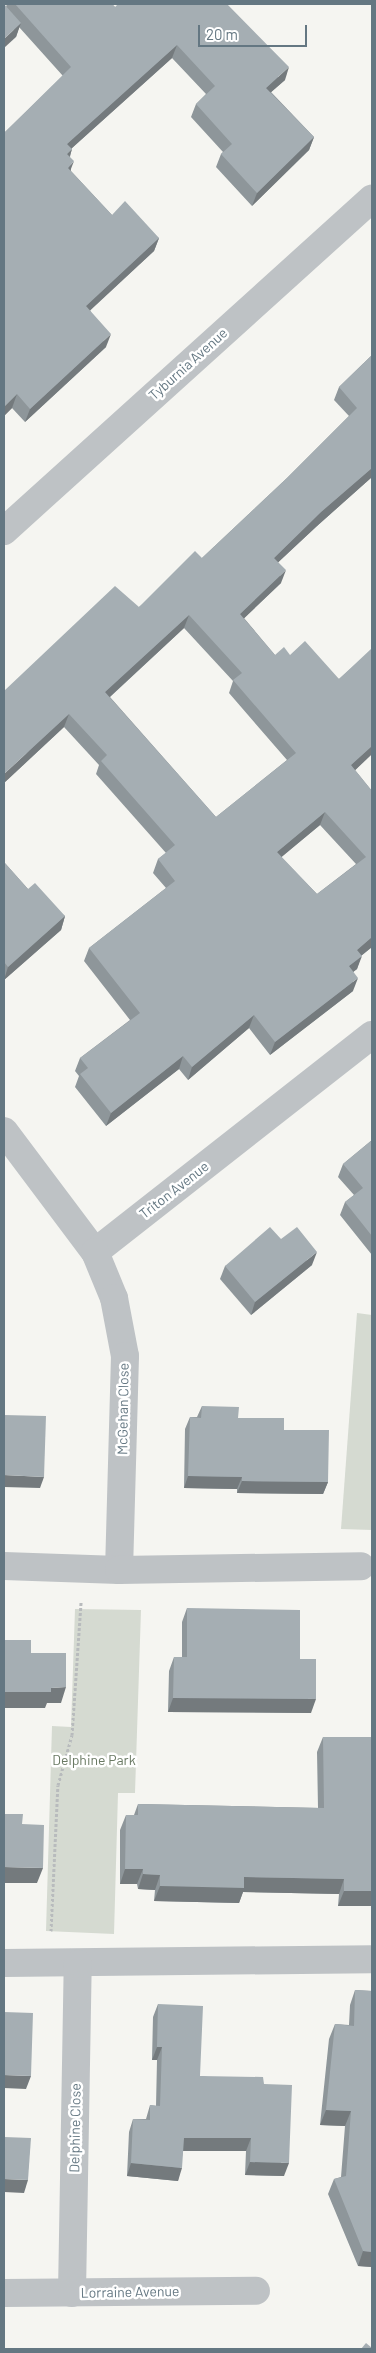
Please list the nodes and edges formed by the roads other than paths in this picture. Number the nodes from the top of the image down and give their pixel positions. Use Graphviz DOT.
graph roads {
  1 [pos="372,198"];
  2 [pos="4,531"];
  3 [pos="372,1034"];
  4 [pos="4,1131"];
  5 [pos="96,1252"];
  6 [pos="4,1566"];
  7 [pos="361,1566"];
  8 [pos="119,1570"];
  9 [pos="372,1960"];
  10 [pos="4,1963"];
  11 [pos="78,1964"];
  12 [pos="256,2291"];
  13 [pos="4,2293"];
  14 [pos="72,2293"];
  1 -- 2 [label="street, Tyburnia Avenue"];
  3 -- 5 [label="street, Triton Avenue"];
  4 -- 5 [label="street"];
  5 -- 8 [label="street, McGehan Close"];
  6 -- 8 [label="street"];
  7 -- 8 [label="street"];
  9 -- 11 [label="street"];
  10 -- 11 [label="street"];
  11 -- 14 [label="street, Delphine Close"];
  12 -- 14 [label="street, Lorraine Avenue"];
  13 -- 14 [label="street, Lorraine Avenue"];
}
